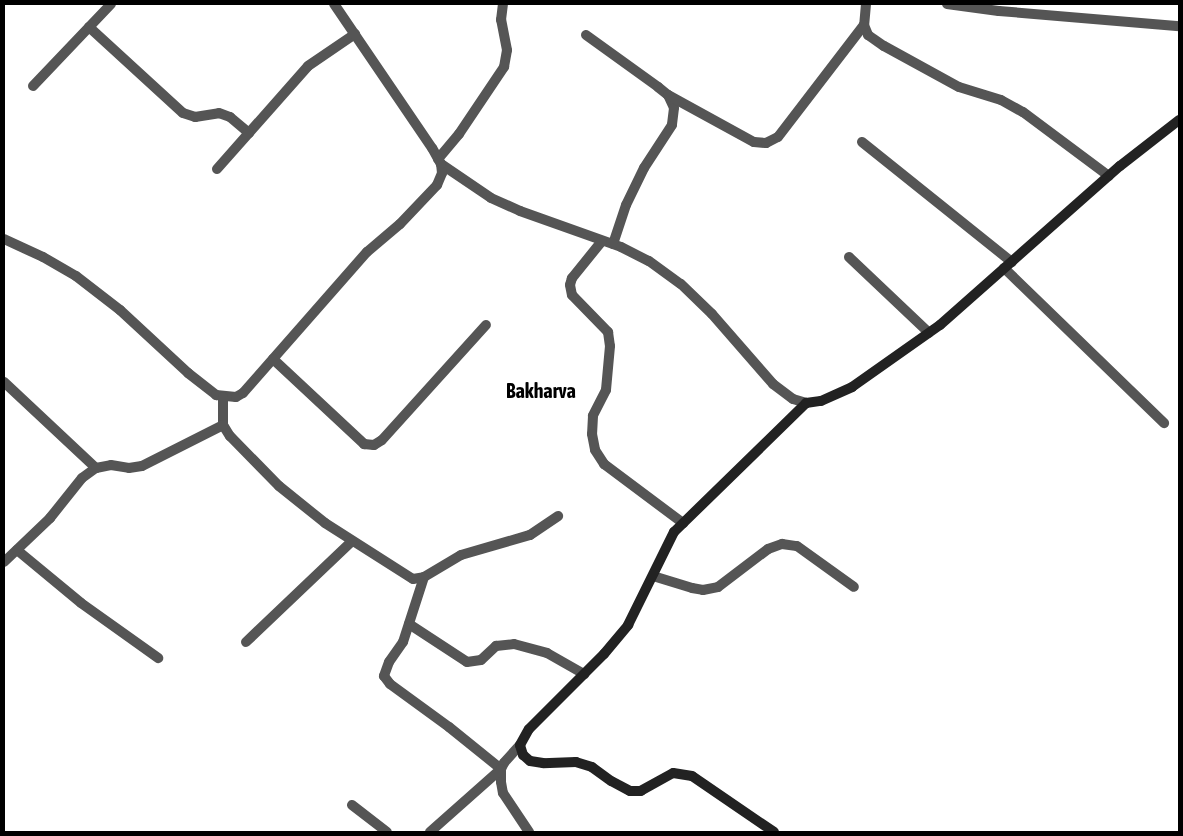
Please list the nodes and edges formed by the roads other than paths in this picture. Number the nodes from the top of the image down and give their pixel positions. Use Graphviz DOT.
graph roads {
  1 [pos="111,4"];
  2 [pos="334,4"];
  3 [pos="503,4"];
  4 [pos="866,4"];
  5 [pos="947,4"];
  6 [pos="864,25"];
  7 [pos="1179,26"];
  8 [pos="89,27"];
  9 [pos="355,34"];
  10 [pos="586,35"];
  11 [pos="33,86"];
  12 [pos="668,95"];
  13 [pos="1179,120"];
  14 [pos="249,133"];
  15 [pos="862,142"];
  16 [pos="440,162"];
  17 [pos="217,170"];
  18 [pos="1109,176"];
  19 [pos="4,239"];
  20 [pos="602,241"];
  21 [pos="613,244"];
  22 [pos="850,257"];
  23 [pos="1008,265"];
  24 [pos="486,325"];
  25 [pos="929,333"];
  26 [pos="274,358"];
  27 [pos="4,382"];
  28 [pos="223,397"];
  29 [pos="806,403"];
  30 [pos="1164,423"];
  31 [pos="223,425"];
  32 [pos="96,468"];
  33 [pos="558,516"];
  34 [pos="683,523"];
  35 [pos="352,541"];
  36 [pos="17,550"];
  37 [pos="4,562"];
  38 [pos="653,576"];
  39 [pos="424,577"];
  40 [pos="854,587"];
  41 [pos="409,624"];
  42 [pos="246,642"];
  43 [pos="158,658"];
  44 [pos="584,674"];
  45 [pos="520,744"];
  46 [pos="501,769"];
  47 [pos="352,804"];
  48 [pos="387,832"];
  49 [pos="430,832"];
  50 [pos="529,832"];
  51 [pos="774,832"];
  1 -- 8 [label="street"];
  2 -- 9 [label="street"];
  3 -- 16 [label="street"];
  4 -- 6 [label="street"];
  5 -- 7 [label="street"];
  6 -- 12 [label="street"];
  6 -- 18 [label="street"];
  8 -- 11 [label="street"];
  8 -- 14 [label="street"];
  9 -- 14 [label="street"];
  9 -- 16 [label="street"];
  10 -- 12 [label="street"];
  12 -- 21 [label="street"];
  13 -- 18 [label="street"];
  14 -- 17 [label="street"];
  15 -- 23 [label="street"];
  16 -- 20 [label="street"];
  16 -- 26 [label="street"];
  18 -- 23 [label="street"];
  19 -- 28 [label="street"];
  20 -- 21 [label="street"];
  20 -- 34 [label="street"];
  21 -- 29 [label="street"];
  22 -- 25 [label="street"];
  23 -- 25 [label="street"];
  23 -- 30 [label="street"];
  24 -- 26 [label="street"];
  25 -- 29 [label="street"];
  26 -- 28 [label="street"];
  27 -- 32 [label="street"];
  28 -- 31 [label="street"];
  29 -- 34 [label="street"];
  31 -- 32 [label="street"];
  31 -- 35 [label="street"];
  32 -- 36 [label="street"];
  33 -- 39 [label="street"];
  34 -- 38 [label="street"];
  35 -- 39 [label="street"];
  35 -- 42 [label="street"];
  36 -- 37 [label="street"];
  36 -- 43 [label="street"];
  38 -- 40 [label="street"];
  38 -- 44 [label="street"];
  39 -- 41 [label="street"];
  41 -- 44 [label="street"];
  41 -- 46 [label="street"];
  44 -- 45 [label="street"];
  45 -- 46 [label="street"];
  45 -- 51 [label="street"];
  46 -- 49 [label="street"];
  46 -- 50 [label="street"];
  47 -- 48 [label="street"];
}
